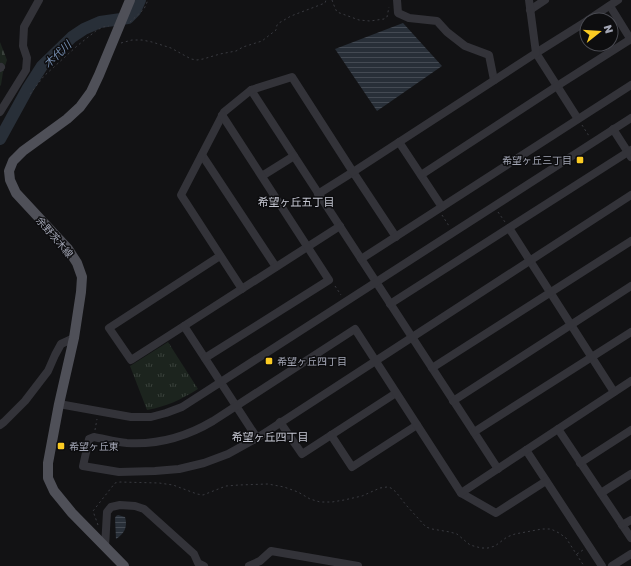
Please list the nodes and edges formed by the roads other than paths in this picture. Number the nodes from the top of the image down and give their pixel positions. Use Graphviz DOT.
graph roads {
  1 [pos="39,0"];
  2 [pos="130,0"];
  3 [pos="397,0"];
  4 [pos="529,0"];
  5 [pos="545,0"];
  6 [pos="618,0"];
  7 [pos="610,6"];
  8 [pos="530,10"];
  9 [pos="601,12"];
  10 [pos="579,26"];
  11 [pos="631,39"];
  12 [pos="536,53"];
  13 [pos="494,80"];
  14 [pos="631,85"];
  15 [pos="557,86"];
  16 [pos="251,90"];
  17 [pos="0,112"];
  18 [pos="222,115"];
  19 [pos="631,118"];
  20 [pos="578,119"];
  21 [pos="613,130"];
  22 [pos="399,142"];
  23 [pos="630,153"];
  24 [pos="202,155"];
  25 [pos="294,156"];
  26 [pos="353,172"];
  27 [pos="421,175"];
  28 [pos="262,176"];
  29 [pos="318,194"];
  30 [pos="631,195"];
  31 [pos="440,208"];
  32 [pos="340,226"];
  33 [pos="509,228"];
  34 [pos="396,236"];
  35 [pos="631,241"];
  36 [pos="308,246"];
  37 [pos="220,256"];
  38 [pos="361,259"];
  39 [pos="530,261"];
  40 [pos="276,267"];
  41 [pos="376,282"];
  42 [pos="631,286"];
  43 [pos="242,289"];
  44 [pos="550,292"];
  45 [pos="390,304"];
  46 [pos="570,325"];
  47 [pos="184,326"];
  48 [pos="631,332"];
  49 [pos="412,337"];
  50 [pos="74,338"];
  51 [pos="591,357"];
  52 [pos="205,358"];
  53 [pos="376,361"];
  54 [pos="432,368"];
  55 [pos="631,381"];
  56 [pos="221,382"];
  57 [pos="614,392"];
  58 [pos="396,393"];
  59 [pos="453,401"];
  60 [pos="59,404"];
  61 [pos="236,406"];
  62 [pos="280,422"];
  63 [pos="0,425"];
  64 [pos="417,425"];
  65 [pos="558,429"];
  66 [pos="631,430"];
  67 [pos="474,432"];
  68 [pos="331,435"];
  69 [pos="257,438"];
  70 [pos="526,450"];
  71 [pos="580,463"];
  72 [pos="498,468"];
  73 [pos="631,474"];
  74 [pos="546,481"];
  75 [pos="461,493"];
  76 [pos="601,493"];
  77 [pos="631,520"];
  78 [pos="622,525"];
  79 [pos="631,538"];
  80 [pos="105,547"];
  81 [pos="631,554"];
  82 [pos="124,566"];
  83 [pos="204,566"];
  84 [pos="249,566"];
  85 [pos="358,566"];
  86 [pos="602,566"];
  87 [pos="612,566"];
  1 -- 17 [label="street"];
  2 -- 50 [label="main road, 余野茨木線"];
  3 -- 13 [label="street"];
  4 -- 8 [label="street"];
  5 -- 8 [label="street"];
  6 -- 7 [label="street"];
  7 -- 9 [label="street"];
  7 -- 11 [label="street"];
  8 -- 12 [label="street"];
  10 -- 12 [label="street"];
  11 -- 15 [label="street"];
  12 -- 13 [label="street"];
  12 -- 15 [label="street"];
  13 -- 22 [label="street"];
  14 -- 20 [label="street"];
  15 -- 20 [label="street"];
  15 -- 27 [label="street"];
  16 -- 18 [label="street"];
  16 -- 25 [label="street"];
  16 -- 26 [label="street"];
  18 -- 24 [label="street"];
  18 -- 28 [label="street"];
  19 -- 21 [label="street"];
  20 -- 31 [label="street"];
  21 -- 23 [label="street"];
  21 -- 41 [label="street"];
  22 -- 26 [label="street"];
  22 -- 27 [label="street"];
  23 -- 33 [label="street"];
  24 -- 37 [label="street"];
  24 -- 40 [label="street"];
  25 -- 28 [label="street"];
  25 -- 29 [label="street"];
  26 -- 29 [label="street"];
  26 -- 34 [label="street"];
  27 -- 31 [label="street"];
  28 -- 36 [label="street"];
  29 -- 32 [label="street"];
  30 -- 39 [label="street"];
  31 -- 34 [label="street"];
  32 -- 36 [label="street"];
  32 -- 38 [label="street"];
  33 -- 39 [label="street"];
  33 -- 45 [label="street"];
  34 -- 38 [label="street"];
  35 -- 44 [label="street"];
  36 -- 40 [label="street"];
  36 -- 52 [label="street"];
  37 -- 43 [label="street"];
  37 -- 47 [label="street"];
  38 -- 41 [label="street"];
  39 -- 44 [label="street"];
  39 -- 49 [label="street"];
  40 -- 43 [label="street"];
  41 -- 45 [label="street"];
  41 -- 56 [label="street"];
  42 -- 46 [label="street"];
  43 -- 47 [label="street"];
  44 -- 46 [label="street"];
  44 -- 54 [label="street"];
  45 -- 49 [label="street"];
  46 -- 51 [label="street"];
  46 -- 59 [label="street"];
  47 -- 52 [label="street"];
  48 -- 51 [label="street"];
  49 -- 53 [label="street"];
  49 -- 54 [label="street"];
  50 -- 60 [label="main road, 余野茨木線"];
  50 -- 63 [label="street"];
  51 -- 57 [label="street"];
  51 -- 67 [label="street"];
  52 -- 56 [label="street"];
  53 -- 58 [label="street"];
  53 -- 61 [label="street"];
  53 -- 62 [label="street"];
  54 -- 59 [label="street"];
  55 -- 57 [label="street"];
  56 -- 60 [label="street"];
  56 -- 61 [label="street"];
  57 -- 65 [label="street"];
  58 -- 64 [label="street"];
  58 -- 68 [label="street"];
  59 -- 67 [label="street"];
  60 -- 80 [label="main road, 余野茨木線"];
  61 -- 69 [label="street"];
  61 -- 69 [label="street"];
  62 -- 68 [label="street"];
  62 -- 69 [label="street"];
  64 -- 68 [label="street"];
  64 -- 75 [label="street"];
  65 -- 70 [label="street"];
  65 -- 71 [label="street"];
  66 -- 71 [label="street"];
  67 -- 72 [label="street"];
  70 -- 72 [label="street"];
  70 -- 74 [label="street"];
  71 -- 76 [label="street"];
  72 -- 75 [label="street"];
  73 -- 76 [label="street"];
  74 -- 75 [label="street"];
  74 -- 86 [label="street"];
  76 -- 78 [label="street"];
  77 -- 78 [label="street"];
  78 -- 79 [label="street"];
  80 -- 82 [label="main road, 余野茨木線"];
  80 -- 83 [label="street"];
  81 -- 87 [label="street"];
  84 -- 85 [label="street"];
}
